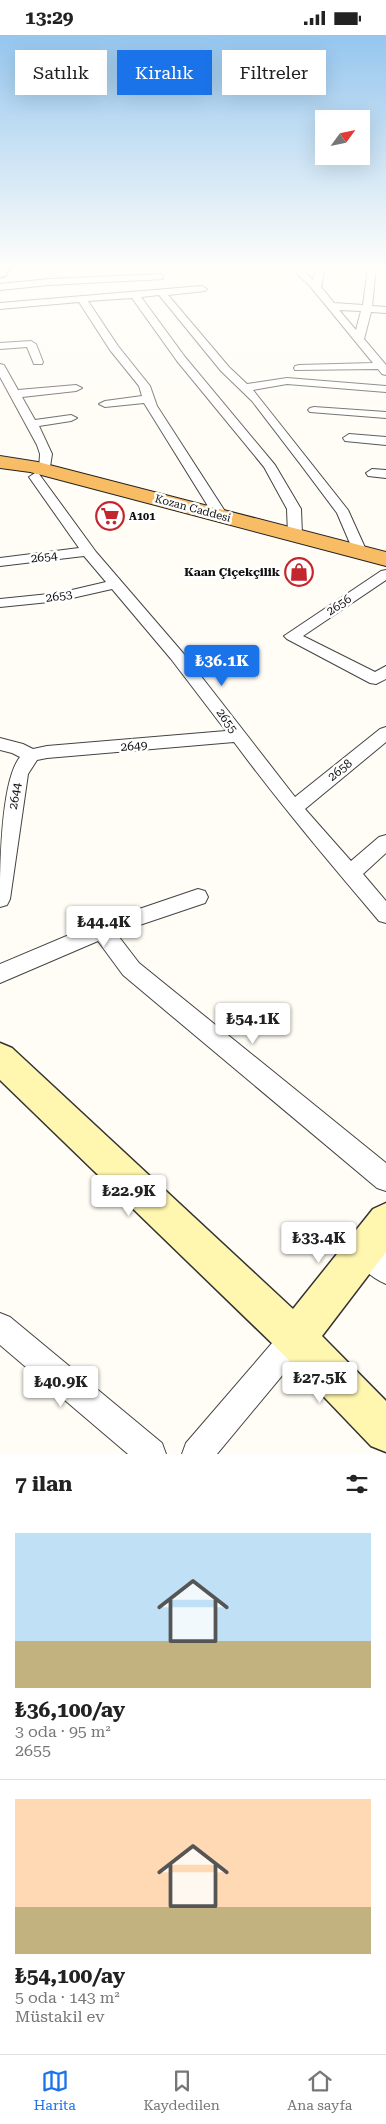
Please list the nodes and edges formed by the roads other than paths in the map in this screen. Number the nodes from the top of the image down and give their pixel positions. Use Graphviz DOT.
graph roads {
  1 [pos="105,334"];
  2 [pos="163,334"];
  3 [pos="196,334"];
  4 [pos="354,334"];
  5 [pos="360,334"];
  6 [pos="359,340"];
  7 [pos="0,346"];
  8 [pos="38,362"];
  9 [pos="0,367"];
  10 [pos="299,368"];
  11 [pos="383,369"];
  12 [pos="76,388"];
  13 [pos="245,388"];
  14 [pos="386,389"];
  15 [pos="16,394"];
  16 [pos="149,399"];
  17 [pos="105,404"];
  18 [pos="314,410"];
  19 [pos="386,415"];
  20 [pos="71,418"];
  21 [pos="32,424"];
  22 [pos="350,438"];
  23 [pos="386,441"];
  24 [pos="0,462"];
  25 [pos="40,473"];
  26 [pos="372,473"];
  27 [pos="386,474"];
  28 [pos="0,475"];
  29 [pos="221,516"];
  30 [pos="295,535"];
  31 [pos="88,551"];
  32 [pos="360,552"];
  33 [pos="386,559"];
  34 [pos="0,562"];
  35 [pos="386,568"];
  36 [pos="386,573"];
  37 [pos="117,584"];
  38 [pos="0,603"];
  39 [pos="381,675"];
  40 [pos="386,733"];
  41 [pos="238,736"];
  42 [pos="0,745"];
  43 [pos="31,756"];
  44 [pos="294,808"];
  45 [pos="386,842"];
  46 [pos="350,874"];
  47 [pos="198,897"];
  48 [pos="0,899"];
  49 [pos="386,915"];
  50 [pos="102,930"];
  51 [pos="0,974"];
  52 [pos="0,1059"];
  53 [pos="386,1179"];
  54 [pos="379,1248"];
  55 [pos="0,1327"];
  56 [pos="294,1338"];
  57 [pos="386,1431"];
  58 [pos="151,1454"];
  59 [pos="197,1454"];
  1 -- 16 [label="street"];
  2 -- 30 [label="street"];
  3 -- 13 [label="street"];
  4 -- 6 [label="street"];
  5 -- 6 [label="street"];
  6 -- 11 [label="street"];
  7 -- 8 [label="street"];
  9 -- 15 [label="street"];
  10 -- 11 [label="street"];
  12 -- 15 [label="street"];
  13 -- 14 [label="street"];
  13 -- 32 [label="street"];
  15 -- 21 [label="street"];
  16 -- 17 [label="street"];
  16 -- 29 [label="street"];
  18 -- 19 [label="street"];
  20 -- 21 [label="street"];
  21 -- 25 [label="street"];
  22 -- 23 [label="street"];
  24 -- 25 [label="highway, Kozan Caddesi"];
  25 -- 28 [label="highway, Kozan Caddesi"];
  25 -- 29 [label="highway, Kozan Caddesi"];
  25 -- 31 [label="street, 2655"];
  25 -- 35 [label="highway, Kozan Caddesi"];
  26 -- 27 [label="street"];
  29 -- 30 [label="highway, Kozan Caddesi"];
  30 -- 32 [label="highway, Kozan Caddesi"];
  31 -- 34 [label="street, 2654"];
  31 -- 37 [label="street, 2655"];
  32 -- 33 [label="highway, Kozan Caddesi"];
  36 -- 39 [label="street, 2656"];
  37 -- 38 [label="street, 2653"];
  37 -- 41 [label="street, 2655"];
  40 -- 44 [label="street, 2658"];
  41 -- 43 [label="street, 2649"];
  41 -- 44 [label="street, 2655"];
  42 -- 43 [label="street"];
  43 -- 48 [label="street, 2644"];
  44 -- 46 [label="street, 2655"];
  45 -- 46 [label="street"];
  46 -- 49 [label="street, 2655"];
  47 -- 50 [label="street"];
  50 -- 51 [label="street"];
  50 -- 53 [label="street"];
  52 -- 56 [label="main road"];
  54 -- 56 [label="main road"];
  55 -- 58 [label="street"];
  56 -- 57 [label="main road"];
  56 -- 59 [label="street"];
}
